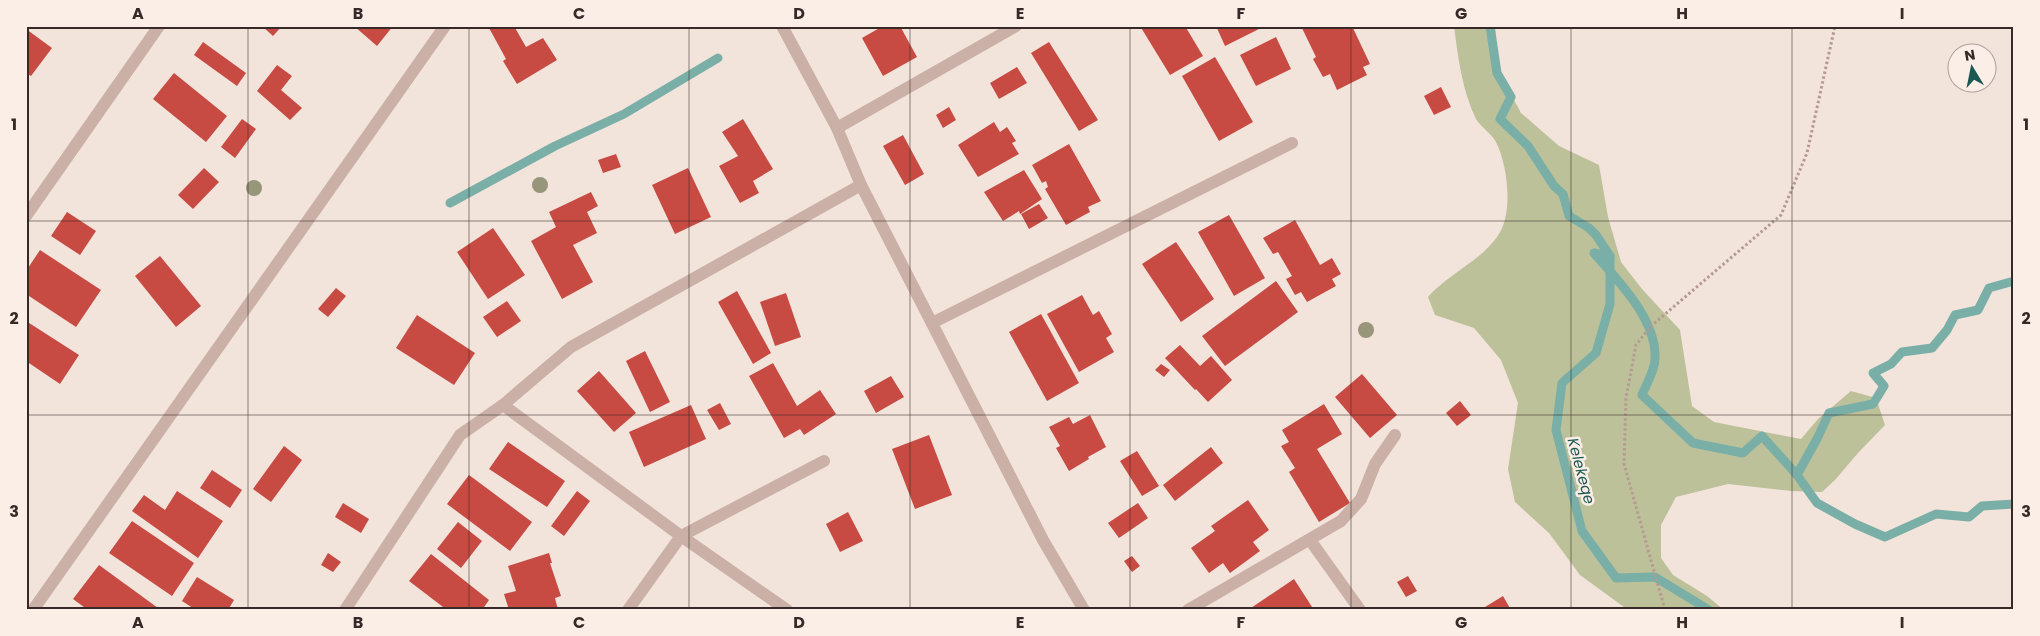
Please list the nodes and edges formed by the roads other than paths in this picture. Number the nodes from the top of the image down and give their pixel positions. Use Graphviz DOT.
graph roads {
  1 [pos="159,26"];
  2 [pos="445,26"];
  3 [pos="782,26"];
  4 [pos="1016,26"];
  5 [pos="837,128"];
  6 [pos="1292,143"];
  7 [pos="861,185"];
  8 [pos="26,216"];
  9 [pos="932,323"];
  10 [pos="503,405"];
  11 [pos="1395,435"];
  12 [pos="824,461"];
  13 [pos="682,536"];
  14 [pos="1310,540"];
  15 [pos="33,610"];
  16 [pos="345,610"];
  17 [pos="628,610"];
  18 [pos="787,610"];
  19 [pos="1084,610"];
  20 [pos="1188,610"];
  21 [pos="1360,610"];
  1 -- 8 [label="street"];
  2 -- 15 [label="street"];
  3 -- 5 [label="street"];
  4 -- 5 [label="street"];
  5 -- 7 [label="street"];
  6 -- 9 [label="street"];
  7 -- 9 [label="street"];
  7 -- 10 [label="street"];
  9 -- 19 [label="street"];
  10 -- 13 [label="street"];
  10 -- 16 [label="street"];
  11 -- 14 [label="street"];
  12 -- 13 [label="street"];
  13 -- 17 [label="street"];
  13 -- 18 [label="street"];
  14 -- 20 [label="street"];
  14 -- 21 [label="street"];
}
